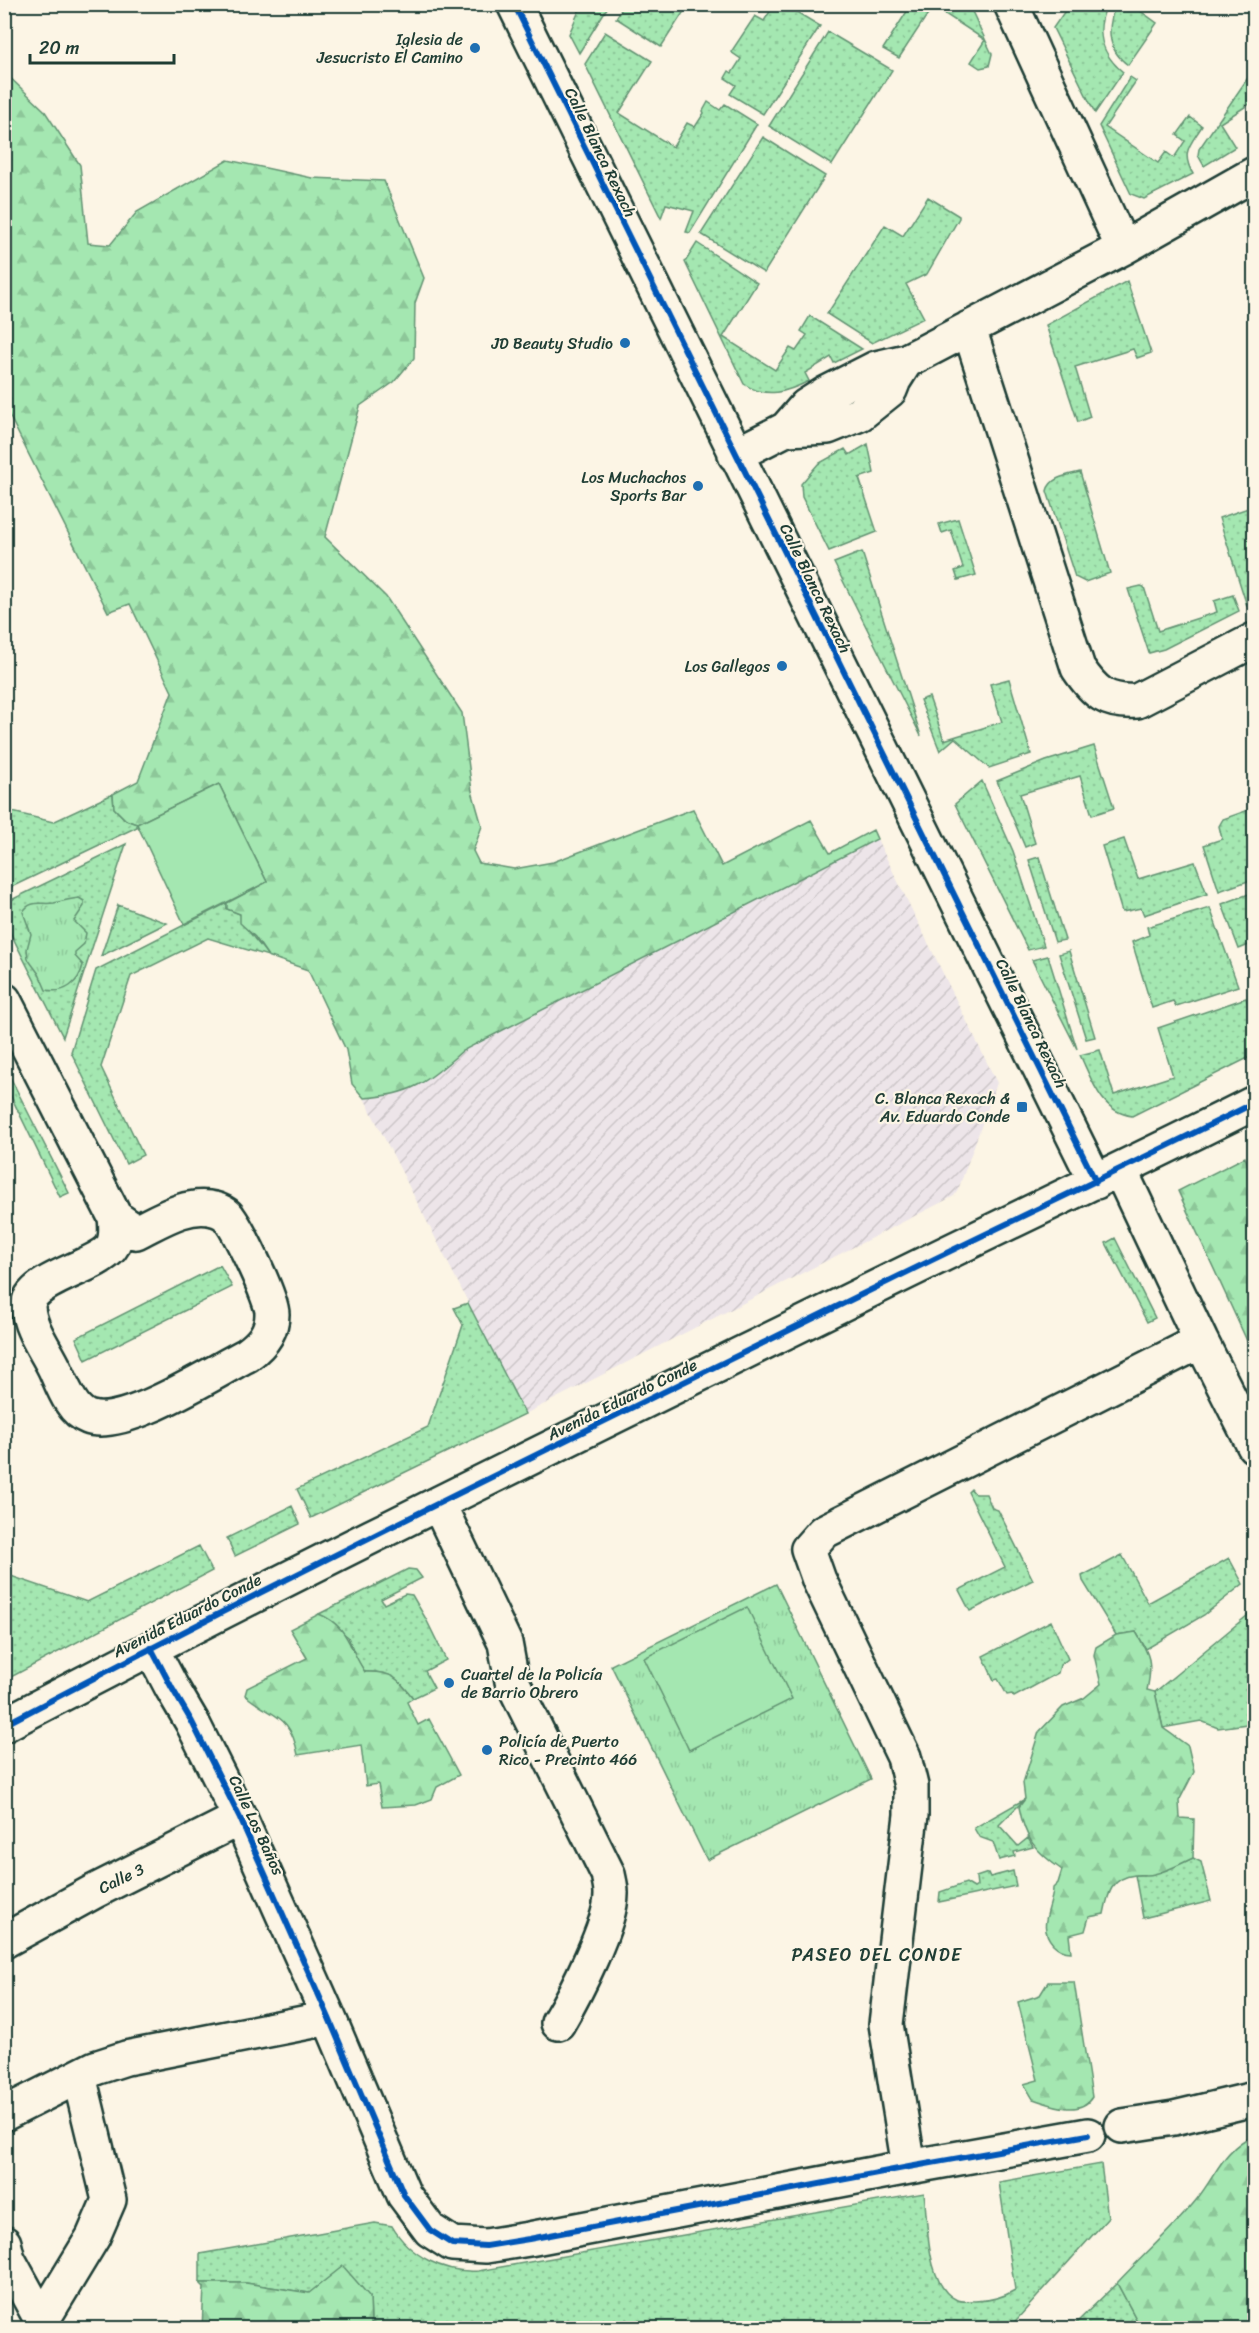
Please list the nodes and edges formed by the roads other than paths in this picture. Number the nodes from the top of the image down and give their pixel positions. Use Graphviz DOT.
graph roads {
  1 [pos="514,4"];
  2 [pos="1011,4"];
  3 [pos="1254,174"];
  4 [pos="1123,248"];
  5 [pos="969,328"];
  6 [pos="735,455"];
  7 [pos="1254,640"];
  8 [pos="4,1000"];
  9 [pos="1254,1103"];
  10 [pos="1108,1176"];
  11 [pos="122,1232"];
  12 [pos="1201,1341"];
  13 [pos="1254,1446"];
  14 [pos="439,1505"];
  15 [pos="151,1648"];
  16 [pos="4,1725"];
  17 [pos="240,1818"];
  18 [pos="4,1941"];
  19 [pos="329,2018"];
  20 [pos="558,2023"];
  21 [pos="79,2076"];
  22 [pos="1254,2098"];
  23 [pos="4,2114"];
  24 [pos="1122,2126"];
  25 [pos="1088,2135"];
  26 [pos="909,2167"];
  27 [pos="4,2243"];
  28 [pos="43,2325"];
  1 -- 6 [label="street, Calle Blanca Rexach"];
  2 -- 4 [label="street"];
  3 -- 4 [label="street"];
  4 -- 5 [label="street"];
  5 -- 6 [label="street"];
  5 -- 7 [label="street"];
  6 -- 10 [label="street, Calle Blanca Rexach"];
  8 -- 11 [label="street"];
  9 -- 10 [label="street, Avenida Eduardo Conde"];
  10 -- 12 [label="street, Calle Blanca Rexach"];
  10 -- 14 [label="street, Avenida Eduardo Conde"];
  11 -- 11 [label="street"];
  12 -- 13 [label="street, Calle Blanca Rexach"];
  12 -- 26 [label="street"];
  14 -- 15 [label="street, Avenida Eduardo Conde"];
  14 -- 20 [label="street"];
  15 -- 16 [label="street, Avenida Eduardo Conde"];
  15 -- 17 [label="street, Calle Los Baños"];
  17 -- 18 [label="street, Calle 3"];
  17 -- 19 [label="street, Calle Los Baños"];
  19 -- 21 [label="street"];
  19 -- 26 [label="street, Calle Los Baños"];
  21 -- 23 [label="street"];
  21 -- 28 [label="street"];
  22 -- 24 [label="street"];
  25 -- 26 [label="street, Calle Los Baños"];
  27 -- 28 [label="street"];
}
